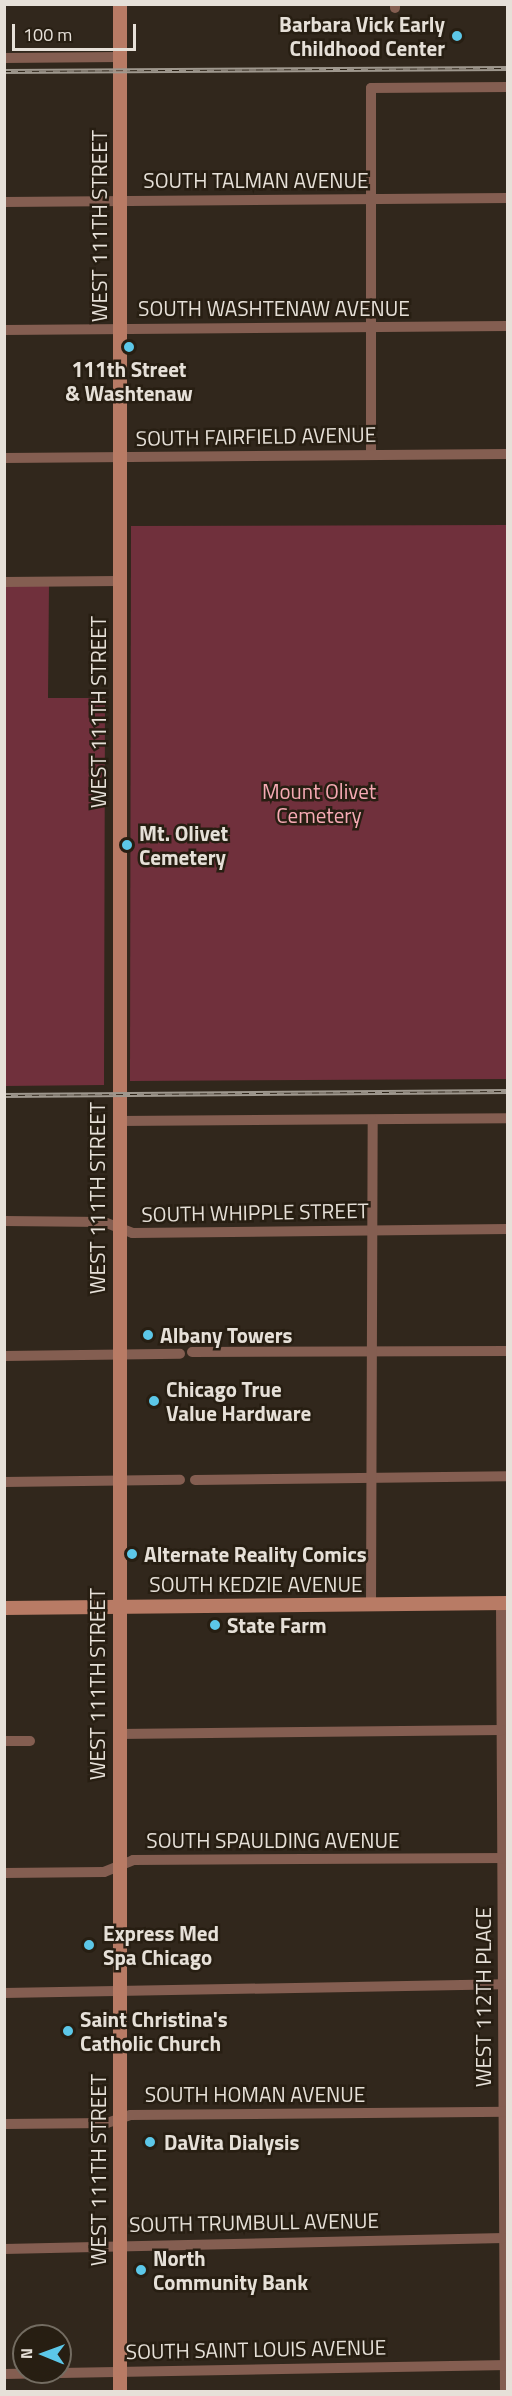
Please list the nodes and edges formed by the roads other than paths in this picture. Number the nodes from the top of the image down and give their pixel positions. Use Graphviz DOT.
graph roads {
  1 [pos="120,4"];
  2 [pos="120,57"];
  3 [pos="4,58"];
  4 [pos="507,87"];
  5 [pos="507,198"];
  6 [pos="371,199"];
  7 [pos="120,201"];
  8 [pos="4,202"];
  9 [pos="507,326"];
  10 [pos="371,327"];
  11 [pos="119,329"];
  12 [pos="4,330"];
  13 [pos="507,454"];
  14 [pos="371,455"];
  15 [pos="119,457"];
  16 [pos="4,458"];
  17 [pos="119,581"];
  18 [pos="4,582"];
  19 [pos="507,1118"];
  20 [pos="373,1120"];
  21 [pos="118,1121"];
  22 [pos="4,1221"];
  23 [pos="119,1228"];
  24 [pos="507,1229"];
  25 [pos="373,1230"];
  26 [pos="507,1351"];
  27 [pos="192,1352"];
  28 [pos="372,1352"];
  29 [pos="118,1354"];
  30 [pos="180,1354"];
  31 [pos="4,1356"];
  32 [pos="507,1476"];
  33 [pos="372,1478"];
  34 [pos="117,1480"];
  35 [pos="180,1480"];
  36 [pos="195,1480"];
  37 [pos="4,1482"];
  38 [pos="504,1603"];
  39 [pos="371,1604"];
  40 [pos="118,1606"];
  41 [pos="4,1608"];
  42 [pos="502,1730"];
  43 [pos="118,1734"];
  44 [pos="4,1741"];
  45 [pos="30,1741"];
  46 [pos="505,1858"];
  47 [pos="118,1865"];
  48 [pos="4,1873"];
  49 [pos="503,1984"];
  50 [pos="119,1991"];
  51 [pos="4,1992"];
  52 [pos="505,2112"];
  53 [pos="119,2118"];
  54 [pos="4,2124"];
  55 [pos="504,2238"];
  56 [pos="120,2245"];
  57 [pos="4,2249"];
  58 [pos="506,2365"];
  59 [pos="120,2370"];
  60 [pos="4,2374"];
  61 [pos="120,2391"];
  62 [pos="505,2391"];
  1 -- 2 [label="main road, WEST 111TH STREET"];
  2 -- 3 [label="street"];
  2 -- 7 [label="main road, WEST 111TH STREET"];
  4 -- 6 [label="street"];
  5 -- 6 [label="street, SOUTH TALMAN AVENUE"];
  6 -- 7 [label="street, SOUTH TALMAN AVENUE"];
  6 -- 10 [label="street"];
  7 -- 8 [label="street, SOUTH TALMAN AVENUE"];
  7 -- 11 [label="main road, WEST 111TH STREET"];
  9 -- 10 [label="street, SOUTH WASHTENAW AVENUE"];
  10 -- 11 [label="street, SOUTH WASHTENAW AVENUE"];
  10 -- 14 [label="street"];
  11 -- 12 [label="street, SOUTH WASHTENAW AVENUE"];
  11 -- 15 [label="main road, WEST 111TH STREET"];
  13 -- 14 [label="street, SOUTH FAIRFIELD AVENUE"];
  14 -- 15 [label="street, SOUTH FAIRFIELD AVENUE"];
  15 -- 16 [label="street, SOUTH FAIRFIELD AVENUE"];
  15 -- 17 [label="main road, WEST 111TH STREET"];
  17 -- 18 [label="street"];
  17 -- 21 [label="main road, WEST 111TH STREET"];
  19 -- 20 [label="street"];
  20 -- 21 [label="street"];
  20 -- 25 [label="street"];
  21 -- 23 [label="main road, WEST 111TH STREET"];
  22 -- 23 [label="street, SOUTH WHIPPLE STREET"];
  23 -- 25 [label="street, SOUTH WHIPPLE STREET"];
  23 -- 29 [label="main road, WEST 111TH STREET"];
  24 -- 25 [label="street, SOUTH WHIPPLE STREET"];
  25 -- 28 [label="street"];
  26 -- 28 [label="street"];
  27 -- 28 [label="street"];
  28 -- 33 [label="street"];
  29 -- 30 [label="street"];
  29 -- 31 [label="street"];
  29 -- 34 [label="main road, WEST 111TH STREET"];
  32 -- 33 [label="street"];
  33 -- 36 [label="street"];
  33 -- 39 [label="street"];
  34 -- 35 [label="street"];
  34 -- 37 [label="street"];
  34 -- 40 [label="main road, WEST 111TH STREET"];
  38 -- 39 [label="main road, SOUTH KEDZIE AVENUE"];
  38 -- 42 [label="street, WEST 112TH PLACE"];
  39 -- 40 [label="main road, SOUTH KEDZIE AVENUE"];
  40 -- 41 [label="main road, SOUTH KEDZIE AVENUE"];
  40 -- 43 [label="main road, WEST 111TH STREET"];
  42 -- 43 [label="street"];
  42 -- 46 [label="street, WEST 112TH PLACE"];
  43 -- 47 [label="main road, WEST 111TH STREET"];
  44 -- 45 [label="street"];
  46 -- 47 [label="street, SOUTH SPAULDING AVENUE"];
  46 -- 49 [label="street, WEST 112TH PLACE"];
  47 -- 48 [label="street, SOUTH SPAULDING AVENUE"];
  47 -- 50 [label="main road, WEST 111TH STREET"];
  49 -- 50 [label="street"];
  49 -- 52 [label="street, WEST 112TH PLACE"];
  50 -- 51 [label="street"];
  50 -- 53 [label="main road, WEST 111TH STREET"];
  52 -- 53 [label="street, SOUTH HOMAN AVENUE"];
  52 -- 55 [label="street, WEST 112TH PLACE"];
  53 -- 54 [label="street, SOUTH HOMAN AVENUE"];
  53 -- 56 [label="main road, WEST 111TH STREET"];
  55 -- 56 [label="street, SOUTH TRUMBULL AVENUE"];
  55 -- 58 [label="street, WEST 112TH PLACE"];
  56 -- 57 [label="street, SOUTH TRUMBULL AVENUE"];
  56 -- 59 [label="main road, WEST 111TH STREET"];
  58 -- 59 [label="street, SOUTH SAINT LOUIS AVENUE"];
  58 -- 62 [label="street, WEST 112TH PLACE"];
  59 -- 60 [label="street, SOUTH SAINT LOUIS AVENUE"];
  59 -- 61 [label="main road, WEST 111TH STREET"];
}
